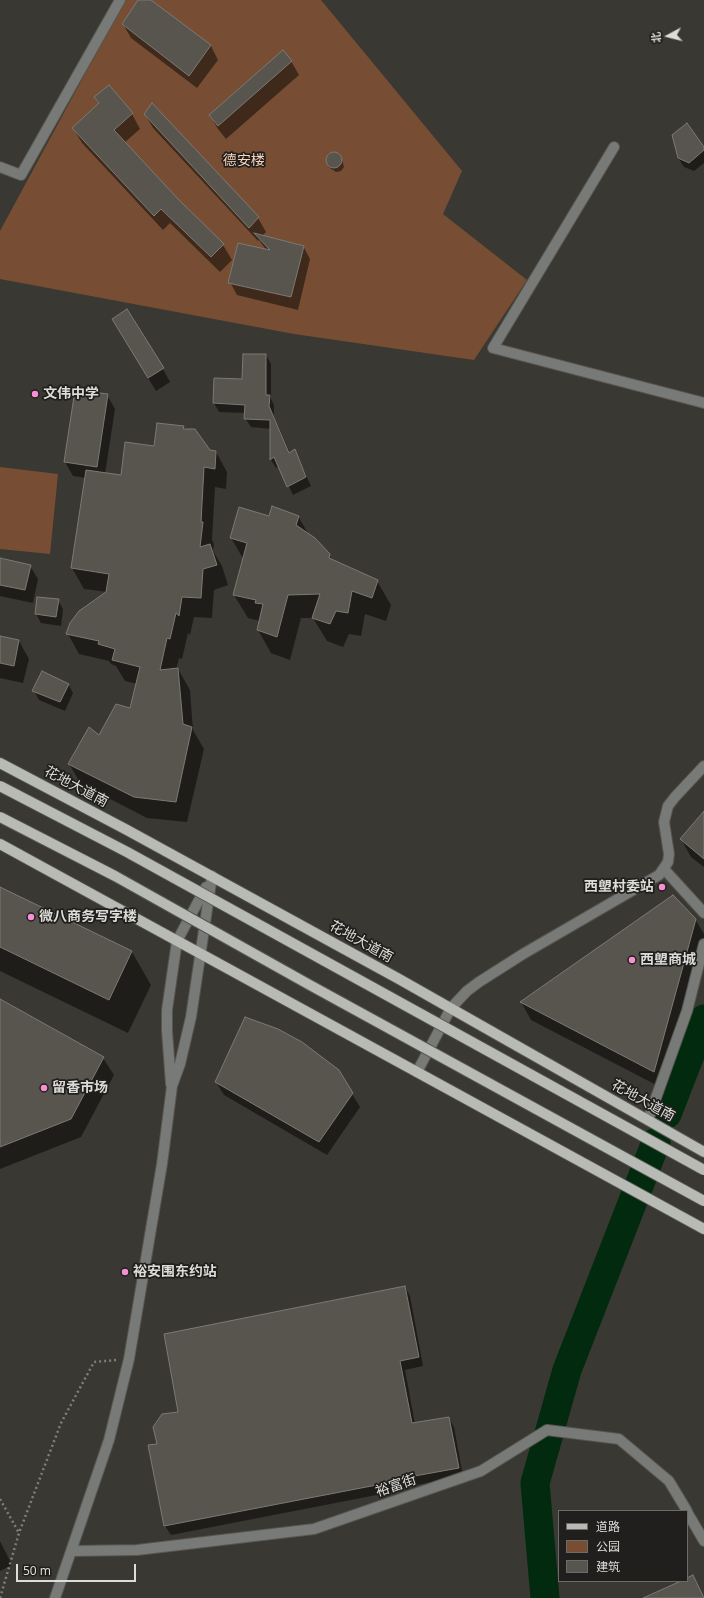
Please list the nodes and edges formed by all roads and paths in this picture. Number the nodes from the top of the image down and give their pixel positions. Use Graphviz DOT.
graph roads {
  1 [pos="120,0"];
  2 [pos="614,147"];
  3 [pos="0,166"];
  4 [pos="704,403"];
  5 [pos="0,763"];
  6 [pos="704,766"];
  7 [pos="0,786"];
  8 [pos="0,817"];
  9 [pos="0,844"];
  10 [pos="664,869"];
  11 [pos="212,876"];
  12 [pos="704,913"];
  13 [pos="177,941"];
  14 [pos="704,944"];
  15 [pos="200,954"];
  16 [pos="451,1008"];
  17 [pos="417,1072"];
  18 [pos="172,1086"];
  19 [pos="648,1120"];
  20 [pos="704,1152"];
  21 [pos="704,1170"];
  22 [pos="704,1201"];
  23 [pos="704,1229"];
  24 [pos="129,1359"];
  25 [pos="0,1499"];
  26 [pos="686,1510"];
  27 [pos="688,1513"];
  28 [pos="19,1533"];
  29 [pos="704,1541"];
  30 [pos="71,1551"];
  31 [pos="0,1598"];
  32 [pos="55,1598"];
  1 -- 3 [label="street"];
  2 -- 4 [label="street"];
  5 -- 11 [label="main road, 花地大道南"];
  6 -- 10 [label="street"];
  7 -- 21 [label="main road, bridge"];
  8 -- 22 [label="main road, bridge"];
  9 -- 13 [label="main road"];
  10 -- 12 [label="street"];
  10 -- 16 [label="street"];
  11 -- 13 [label="street"];
  11 -- 15 [label="street"];
  11 -- 16 [label="main road, 花地大道南"];
  13 -- 15 [label="main road"];
  13 -- 18 [label="street"];
  14 -- 19 [label="street"];
  15 -- 17 [label="main road"];
  15 -- 18 [label="street"];
  16 -- 17 [label="street"];
  16 -- 19 [label="main road, 花地大道南"];
  17 -- 23 [label="main road"];
  18 -- 24 [label="street"];
  19 -- 20 [label="main road, 花地大道南"];
  24 -- 28 [label="path"];
  24 -- 30 [label="street"];
  25 -- 28 [label="path"];
  26 -- 30 [label="street, 裕富街"];
  27 -- 29 [label="street, 裕富街"];
  28 -- 31 [label="path"];
  30 -- 32 [label="street"];
}
